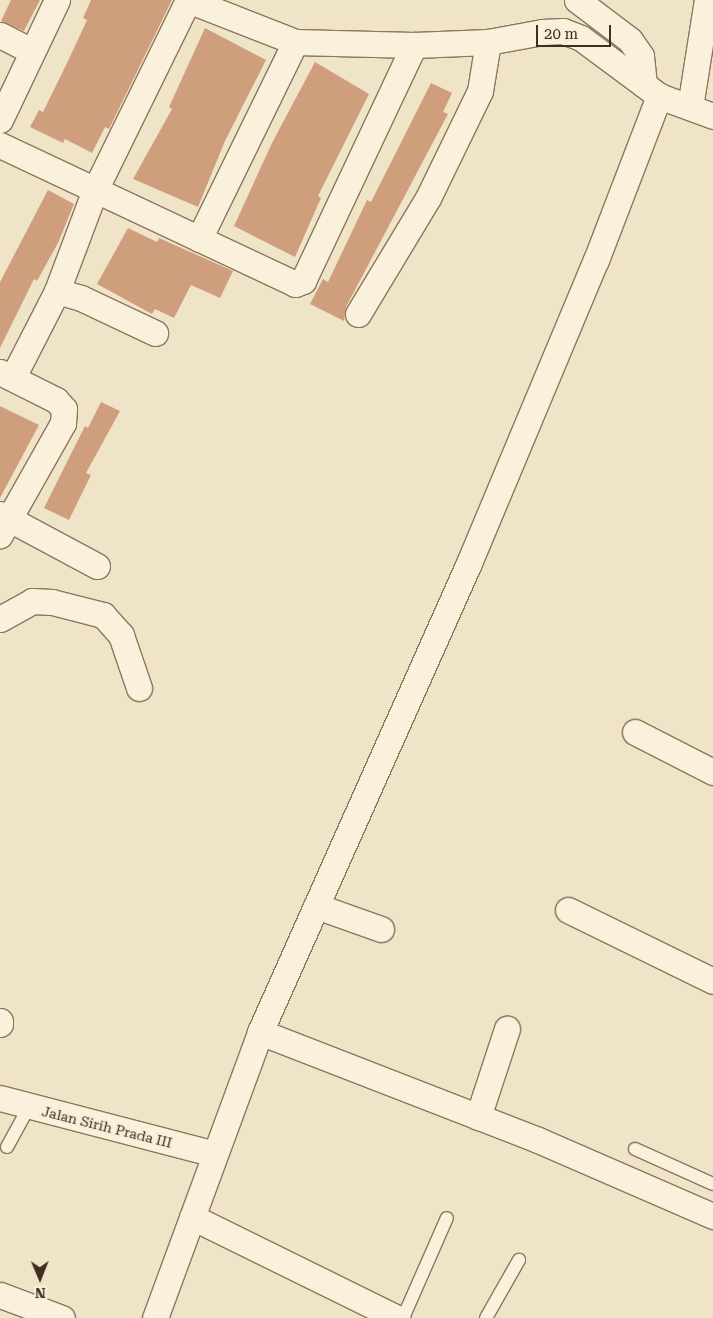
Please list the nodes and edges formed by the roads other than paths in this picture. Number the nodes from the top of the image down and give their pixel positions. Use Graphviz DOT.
graph roads {
  1 [pos="57,0"];
  2 [pos="188,0"];
  3 [pos="577,0"];
  4 [pos="707,0"];
  5 [pos="0,35"];
  6 [pos="295,42"];
  7 [pos="488,42"];
  8 [pos="414,45"];
  9 [pos="31,51"];
  10 [pos="652,90"];
  11 [pos="690,108"];
  12 [pos="713,116"];
  13 [pos="0,120"];
  14 [pos="0,145"];
  15 [pos="95,190"];
  16 [pos="199,239"];
  17 [pos="57,291"];
  18 [pos="358,314"];
  19 [pos="155,333"];
  20 [pos="7,375"];
  21 [pos="3,522"];
  22 [pos="97,566"];
  23 [pos="0,619"];
  24 [pos="139,688"];
  25 [pos="635,732"];
  26 [pos="713,772"];
  27 [pos="316,906"];
  28 [pos="568,910"];
  29 [pos="381,929"];
  30 [pos="713,981"];
  31 [pos="507,1029"];
  32 [pos="260,1032"];
  33 [pos="0,1098"];
  34 [pos="29,1107"];
  35 [pos="478,1117"];
  36 [pos="7,1147"];
  37 [pos="635,1150"];
  38 [pos="215,1154"];
  39 [pos="713,1184"];
  40 [pos="713,1216"];
  41 [pos="192,1217"];
  42 [pos="446,1218"];
  43 [pos="520,1260"];
  44 [pos="0,1295"];
  45 [pos="62,1318"];
  46 [pos="155,1318"];
  47 [pos="397,1318"];
  48 [pos="403,1318"];
  49 [pos="486,1318"];
  1 -- 9 [label="street"];
  2 -- 6 [label="street"];
  2 -- 15 [label="street"];
  3 -- 10 [label="street"];
  4 -- 11 [label="street"];
  5 -- 9 [label="street"];
  6 -- 8 [label="street"];
  6 -- 16 [label="street"];
  7 -- 8 [label="street"];
  7 -- 10 [label="street"];
  7 -- 18 [label="street"];
  8 -- 16 [label="street"];
  9 -- 13 [label="street"];
  10 -- 11 [label="street"];
  10 -- 27 [label="street"];
  11 -- 12 [label="street"];
  14 -- 15 [label="street"];
  15 -- 16 [label="street"];
  15 -- 17 [label="street"];
  17 -- 19 [label="street"];
  17 -- 20 [label="street"];
  20 -- 21 [label="street"];
  21 -- 22 [label="street"];
  23 -- 24 [label="street"];
  25 -- 26 [label="street"];
  27 -- 29 [label="street"];
  27 -- 32 [label="street"];
  28 -- 30 [label="street"];
  31 -- 35 [label="street"];
  32 -- 35 [label="street"];
  32 -- 38 [label="street"];
  33 -- 34 [label="street, Jalan Sirih Prada III"];
  34 -- 36 [label="lane"];
  34 -- 38 [label="street, Jalan Sirih Prada III"];
  35 -- 40 [label="street"];
  37 -- 39 [label="lane"];
  38 -- 41 [label="street"];
  41 -- 46 [label="street"];
  41 -- 47 [label="street"];
  42 -- 48 [label="lane"];
  43 -- 49 [label="lane"];
  44 -- 45 [label="street"];
}
